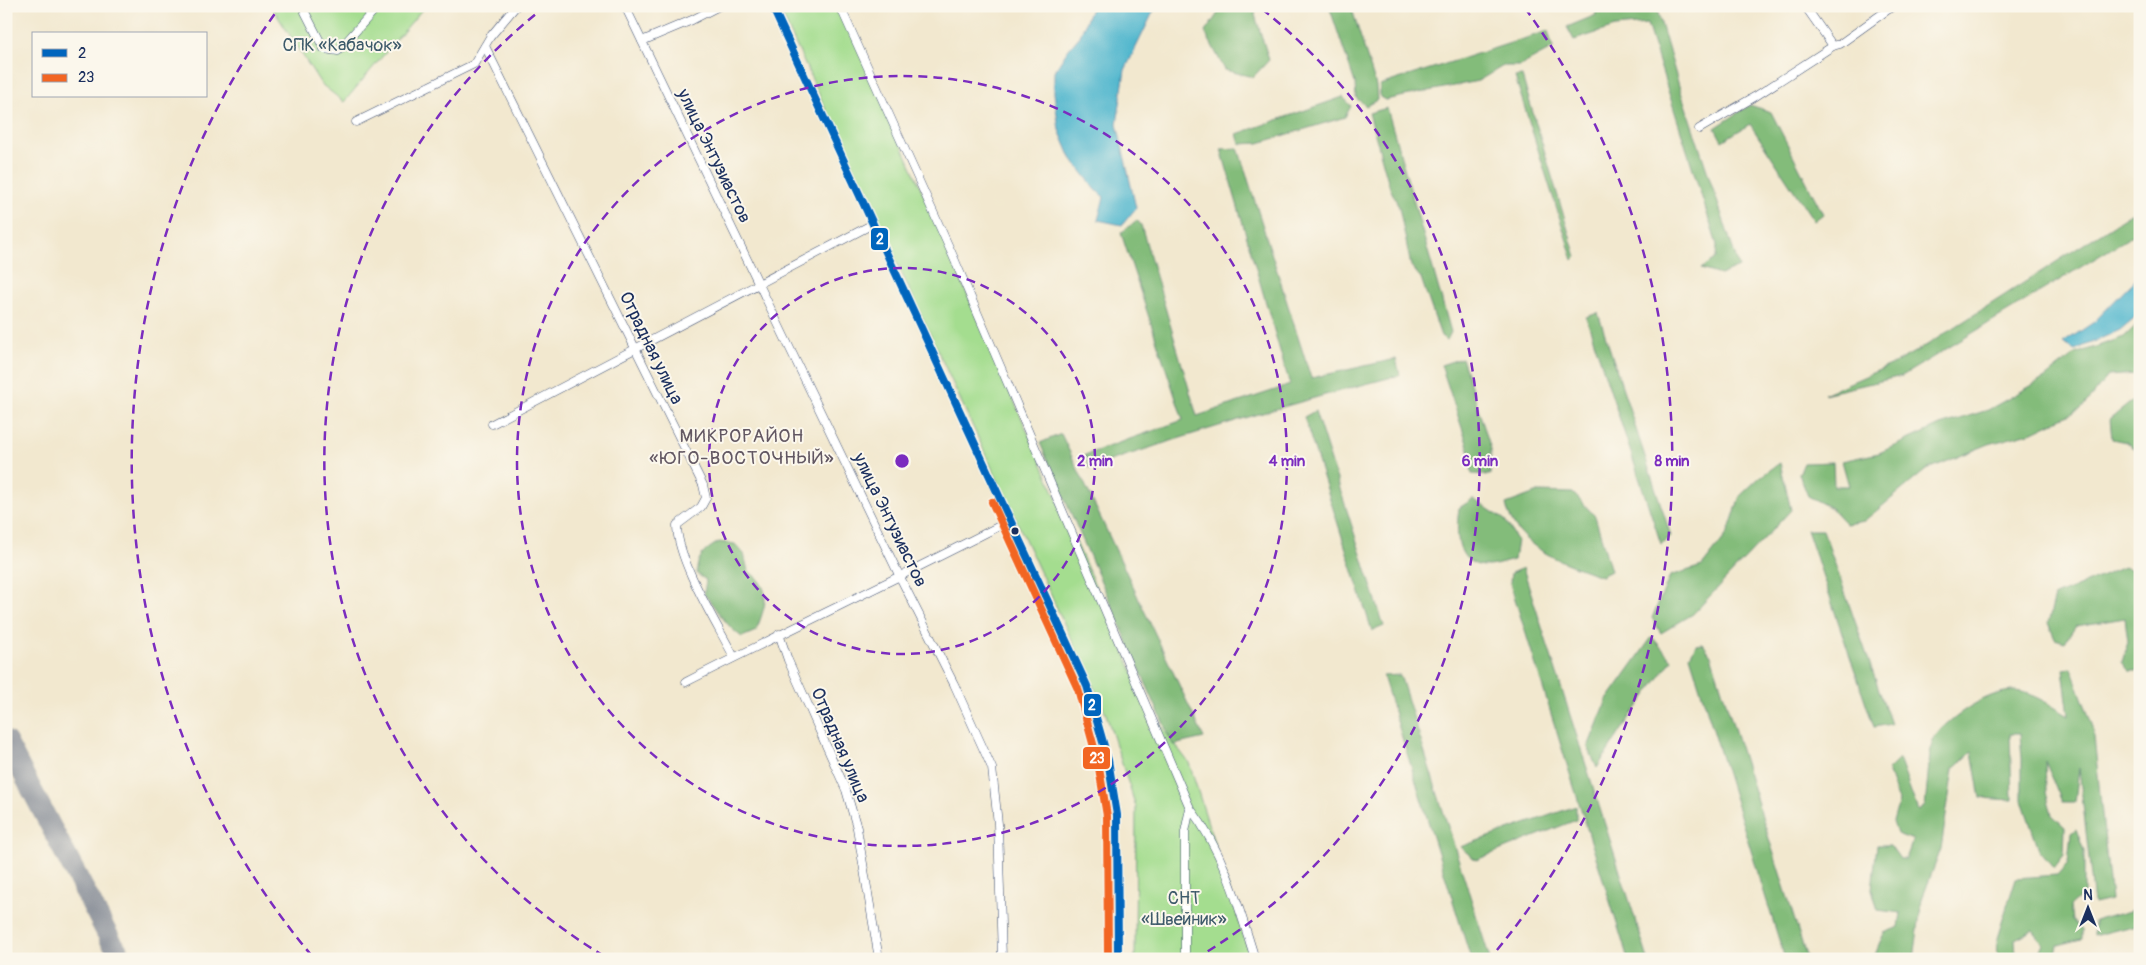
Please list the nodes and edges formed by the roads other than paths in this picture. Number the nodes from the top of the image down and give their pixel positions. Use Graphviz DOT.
graph roads {
  1 [pos="304,6"];
  2 [pos="378,6"];
  3 [pos="516,6"];
  4 [pos="625,6"];
  5 [pos="720,6"];
  6 [pos="772,6"];
  7 [pos="840,6"];
  8 [pos="1805,6"];
  9 [pos="1892,6"];
  10 [pos="642,41"];
  11 [pos="485,46"];
  12 [pos="1833,46"];
  13 [pos="356,122"];
  14 [pos="1699,129"];
  15 [pos="873,224"];
  16 [pos="759,285"];
  17 [pos="636,349"];
  18 [pos="492,424"];
  19 [pos="1011,520"];
  20 [pos="900,577"];
  21 [pos="779,634"];
  22 [pos="734,657"];
  23 [pos="686,682"];
  24 [pos="1190,808"];
  25 [pos="879,959"];
  26 [pos="1002,959"];
  27 [pos="1118,959"];
  28 [pos="1184,959"];
  29 [pos="1256,959"];
  1 -- 2 [label="street"];
  3 -- 11 [label="street"];
  4 -- 10 [label="street, улица Энтузиастов"];
  5 -- 10 [label="street"];
  6 -- 15 [label="street"];
  7 -- 24 [label="street"];
  8 -- 12 [label="street"];
  9 -- 12 [label="street"];
  10 -- 16 [label="street, улица Энтузиастов"];
  11 -- 13 [label="street"];
  11 -- 17 [label="street, Отрадная улица"];
  12 -- 14 [label="street"];
  15 -- 16 [label="street"];
  15 -- 19 [label="street"];
  16 -- 17 [label="street"];
  16 -- 20 [label="street, улица Энтузиастов"];
  17 -- 18 [label="street"];
  17 -- 22 [label="street, Отрадная улица"];
  19 -- 20 [label="street"];
  19 -- 27 [label="street"];
  20 -- 21 [label="street"];
  20 -- 26 [label="street, улица Энтузиастов"];
  21 -- 22 [label="street"];
  21 -- 25 [label="street, Отрадная улица"];
  22 -- 23 [label="street"];
  24 -- 28 [label="street"];
  24 -- 29 [label="street"];
}
